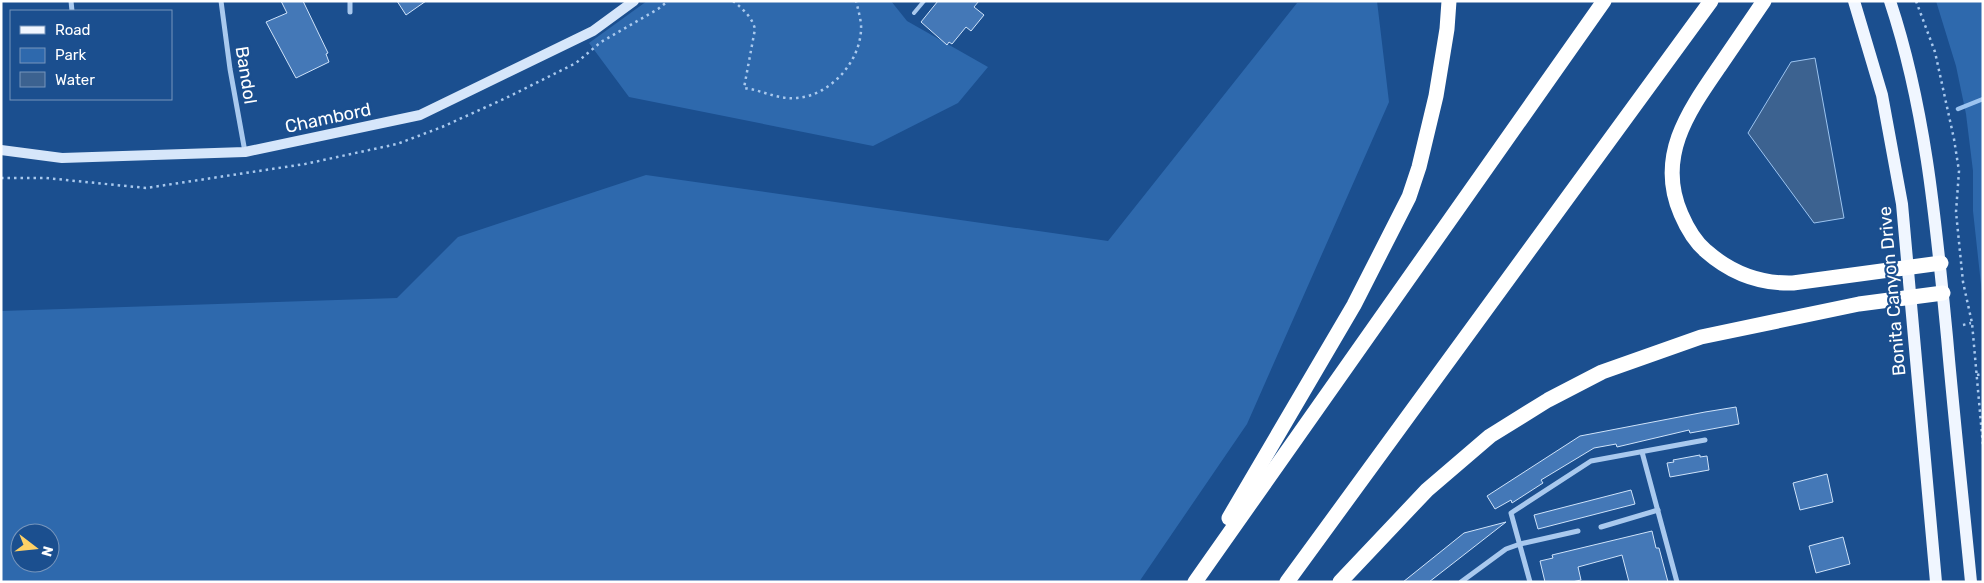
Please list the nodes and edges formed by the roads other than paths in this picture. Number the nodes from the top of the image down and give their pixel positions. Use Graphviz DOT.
graph roads {
  1 [pos="221,1"];
  2 [pos="350,1"];
  3 [pos="634,1"];
  4 [pos="924,1"];
  5 [pos="1449,1"];
  6 [pos="1604,1"];
  7 [pos="1711,1"];
  8 [pos="1854,1"];
  9 [pos="1890,1"];
  10 [pos="1763,3"];
  11 [pos="350,12"];
  12 [pos="914,13"];
  13 [pos="1,150"];
  14 [pos="245,152"];
  15 [pos="1941,264"];
  16 [pos="1908,268"];
  17 [pos="1943,293"];
  18 [pos="1910,297"];
  19 [pos="1705,440"];
  20 [pos="1642,452"];
  21 [pos="1658,510"];
  22 [pos="1601,527"];
  23 [pos="1578,531"];
  24 [pos="1520,544"];
  25 [pos="1194,582"];
  26 [pos="1287,582"];
  27 [pos="1340,582"];
  28 [pos="1461,582"];
  29 [pos="1530,582"];
  30 [pos="1676,582"];
  31 [pos="1936,582"];
  32 [pos="1971,582"];
  1 -- 14 [label="street, Bandol"];
  2 -- 11 [label="street"];
  3 -- 14 [label="street, Chambord"];
  4 -- 12 [label="lane"];
  5 -- 25 [label="highway"];
  6 -- 25 [label="highway"];
  7 -- 26 [label="highway"];
  8 -- 16 [label="main road, Bonita Canyon Drive"];
  9 -- 15 [label="main road"];
  10 -- 16 [label="highway"];
  13 -- 14 [label="street, Chambord"];
  15 -- 16 [label="highway"];
  15 -- 17 [label="main road"];
  16 -- 18 [label="main road, Bonita Canyon Drive"];
  17 -- 18 [label="highway"];
  17 -- 32 [label="main road"];
  18 -- 27 [label="highway"];
  18 -- 31 [label="main road, Bonita Canyon Drive"];
  19 -- 20 [label="street"];
  20 -- 21 [label="street"];
  20 -- 24 [label="street"];
  21 -- 22 [label="street"];
  21 -- 30 [label="street"];
  23 -- 24 [label="street"];
  24 -- 28 [label="street"];
  24 -- 29 [label="street"];
}
